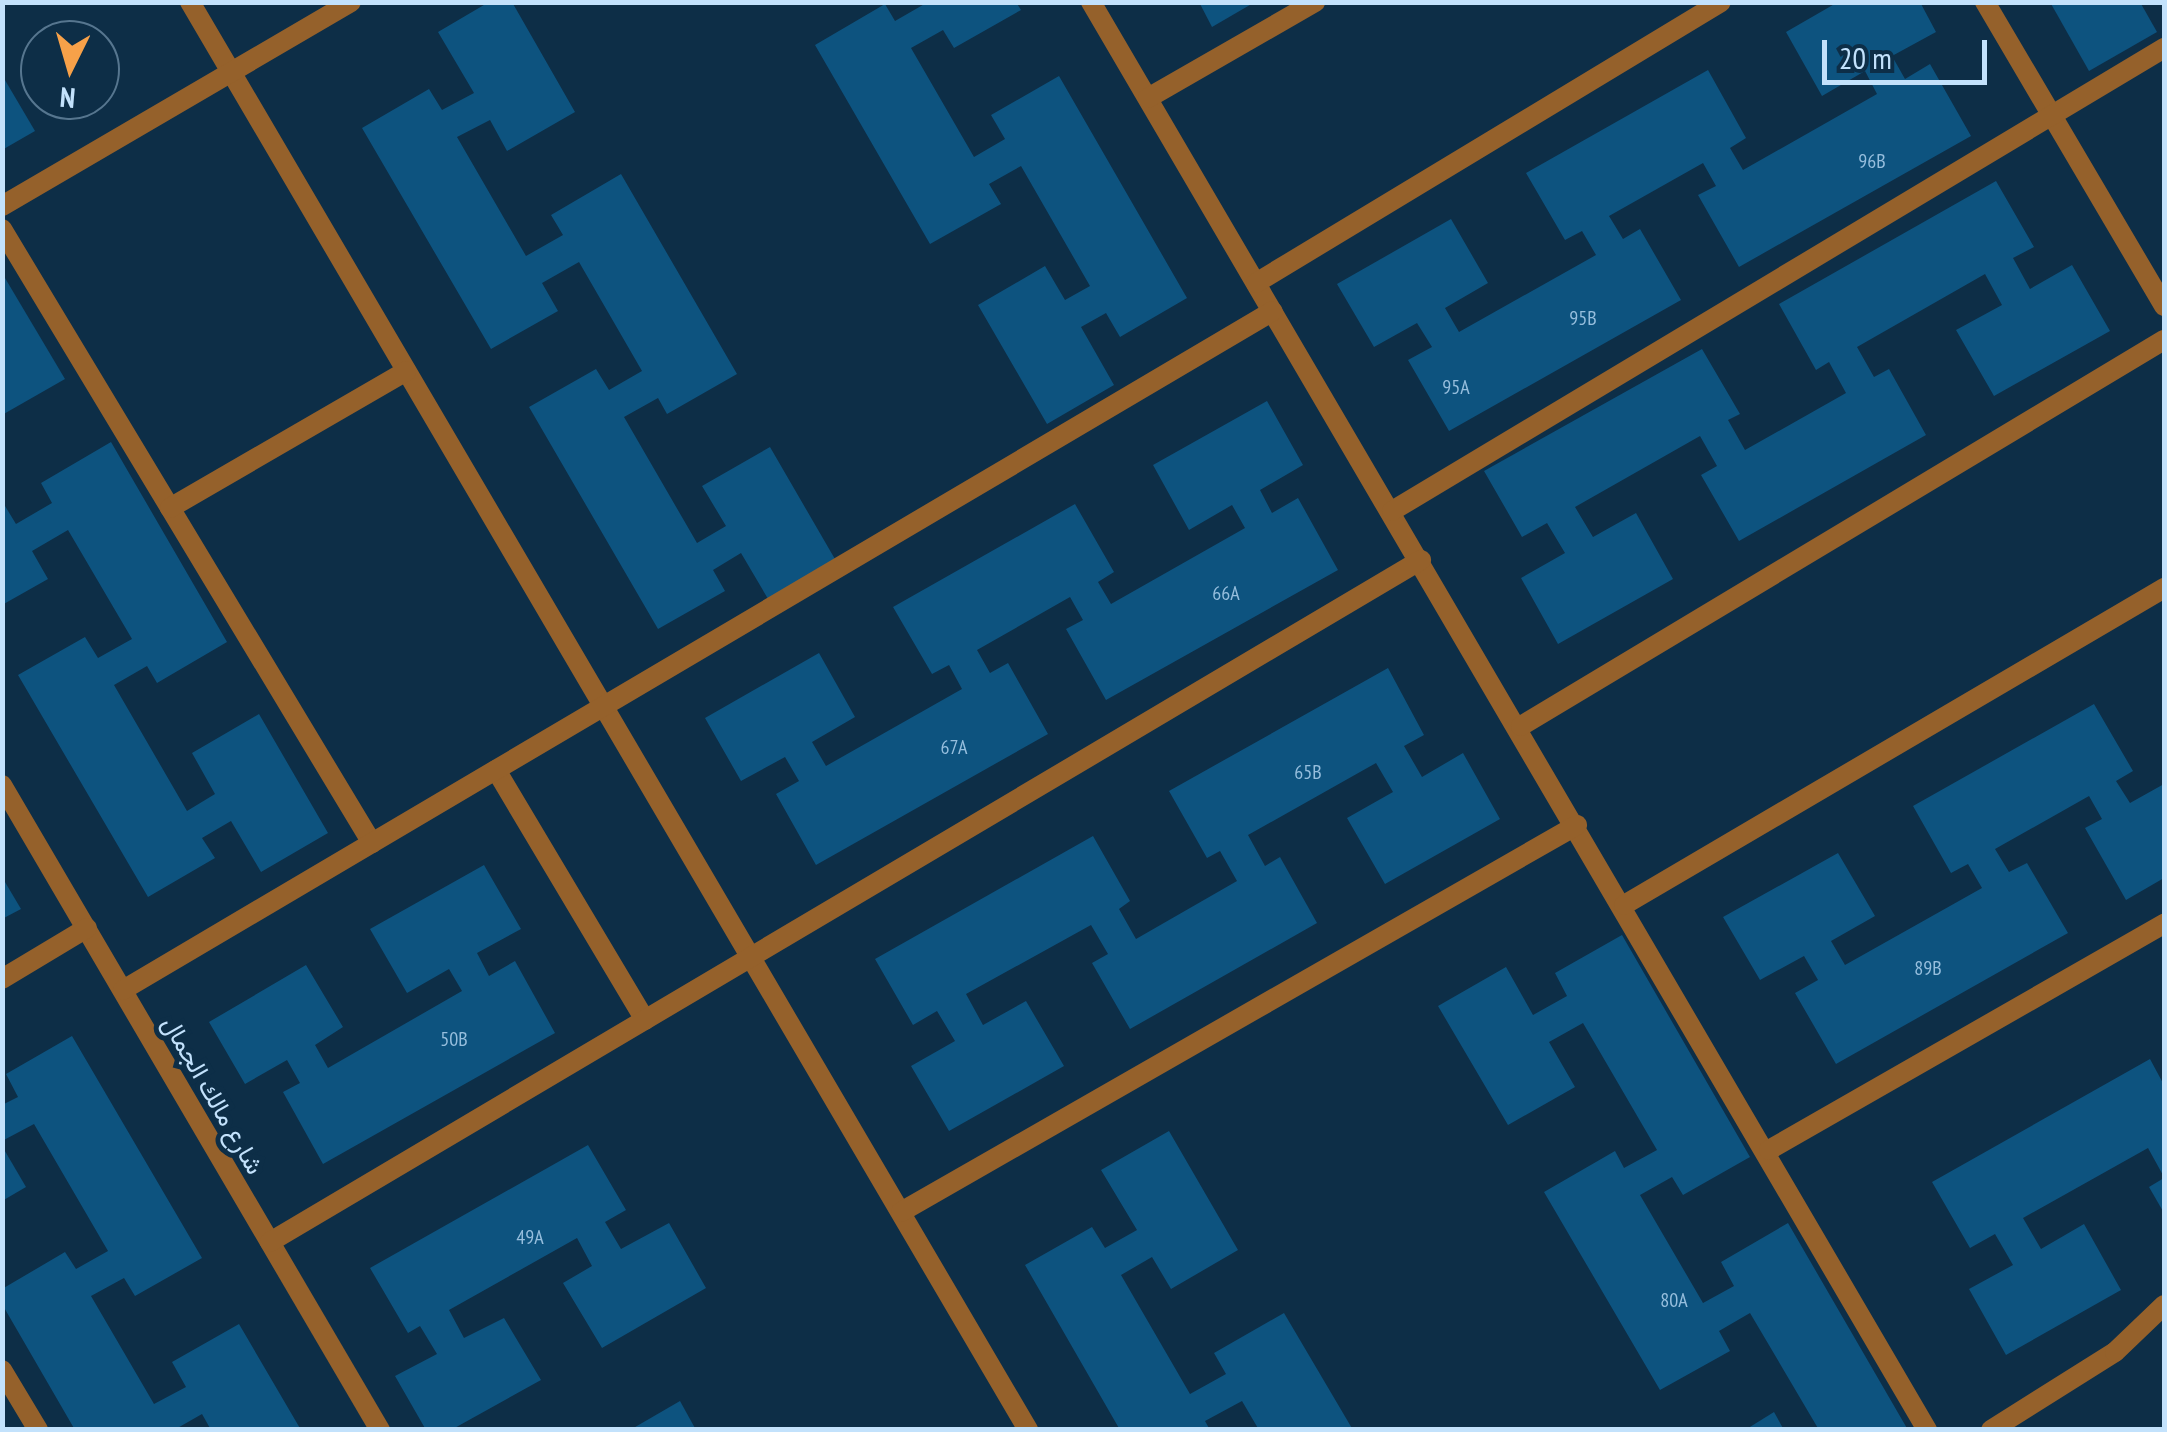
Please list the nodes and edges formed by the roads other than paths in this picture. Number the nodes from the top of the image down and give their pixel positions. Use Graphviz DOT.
graph roads {
  1 [pos="190,2"];
  2 [pos="351,2"];
  3 [pos="1091,2"];
  4 [pos="1315,2"];
  5 [pos="1721,2"];
  6 [pos="1985,2"];
  7 [pos="2164,48"];
  8 [pos="231,72"];
  9 [pos="1148,98"];
  10 [pos="2052,115"];
  11 [pos="2,206"];
  12 [pos="2,229"];
  13 [pos="1256,283"];
  14 [pos="2164,306"];
  15 [pos="1274,311"];
  16 [pos="2164,340"];
  17 [pos="406,371"];
  18 [pos="170,508"];
  19 [pos="1392,511"];
  20 [pos="1421,560"];
  21 [pos="2164,588"];
  22 [pos="604,706"];
  23 [pos="1521,726"];
  24 [pos="496,770"];
  25 [pos="2,785"];
  26 [pos="1577,825"];
  27 [pos="372,844"];
  28 [pos="1624,905"];
  29 [pos="2164,924"];
  30 [pos="87,928"];
  31 [pos="751,957"];
  32 [pos="2,979"];
  33 [pos="123,990"];
  34 [pos="644,1020"];
  35 [pos="1769,1150"];
  36 [pos="901,1212"];
  37 [pos="270,1242"];
  38 [pos="2164,1305"];
  39 [pos="2,1370"];
  40 [pos="38,1430"];
  41 [pos="380,1430"];
  42 [pos="1028,1430"];
  43 [pos="1927,1430"];
  44 [pos="1991,1430"];
  1 -- 8 [label="street"];
  2 -- 8 [label="street"];
  3 -- 9 [label="street"];
  4 -- 9 [label="street"];
  5 -- 13 [label="street"];
  6 -- 10 [label="street"];
  7 -- 10 [label="street"];
  8 -- 11 [label="street"];
  8 -- 17 [label="street"];
  9 -- 13 [label="street"];
  10 -- 14 [label="street"];
  10 -- 19 [label="street"];
  12 -- 18 [label="street"];
  13 -- 15 [label="street"];
  15 -- 19 [label="street"];
  15 -- 22 [label="street"];
  16 -- 23 [label="street"];
  17 -- 18 [label="street"];
  17 -- 22 [label="street"];
  18 -- 27 [label="street"];
  19 -- 20 [label="street"];
  20 -- 23 [label="street"];
  20 -- 31 [label="street"];
  21 -- 28 [label="street"];
  22 -- 24 [label="street"];
  22 -- 31 [label="street"];
  23 -- 26 [label="street"];
  24 -- 27 [label="street"];
  24 -- 34 [label="street"];
  25 -- 30 [label="street, شارع مالك الجمال"];
  26 -- 28 [label="street"];
  26 -- 36 [label="street"];
  27 -- 33 [label="street"];
  28 -- 35 [label="street"];
  29 -- 35 [label="street"];
  30 -- 32 [label="street"];
  30 -- 33 [label="street, شارع مالك الجمال"];
  31 -- 34 [label="street"];
  31 -- 36 [label="street"];
  33 -- 37 [label="street, شارع مالك الجمال"];
  34 -- 37 [label="street"];
  35 -- 43 [label="street"];
  36 -- 42 [label="street"];
  37 -- 41 [label="street, شارع مالك الجمال"];
  38 -- 44 [label="street"];
  39 -- 40 [label="street"];
}
